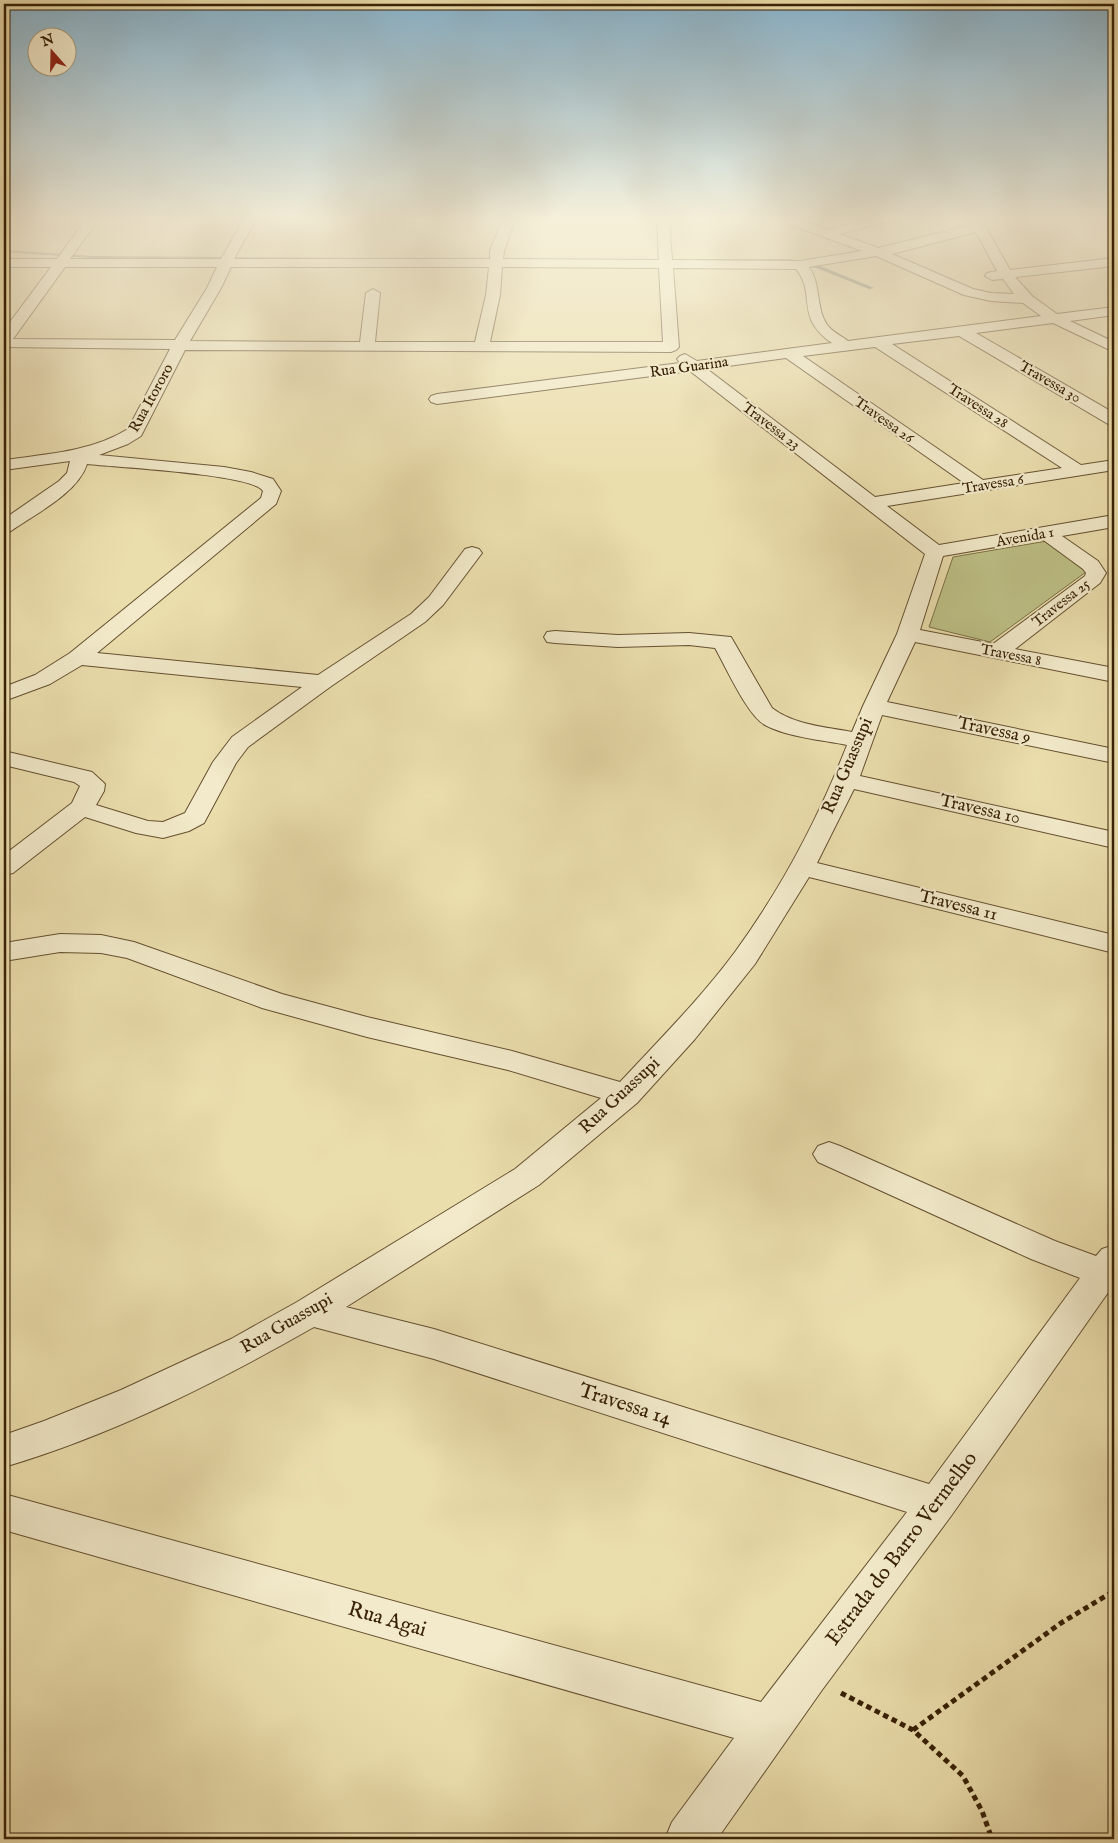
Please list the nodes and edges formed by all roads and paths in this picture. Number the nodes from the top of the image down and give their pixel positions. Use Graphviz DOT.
graph roads {
  1 [pos="30,305"];
  2 [pos="204,305"];
  3 [pos="372,305"];
  4 [pos="491,305"];
  5 [pos="669,305"];
  6 [pos="815,305"];
  7 [pos="1036,305"];
  8 [pos="1114,311"];
  9 [pos="1056,318"];
  10 [pos="960,330"];
  11 [pos="4,341"];
  12 [pos="877,341"];
  13 [pos="180,345"];
  14 [pos="844,346"];
  15 [pos="367,347"];
  16 [pos="481,347"];
  17 [pos="671,347"];
  18 [pos="1114,348"];
  19 [pos="788,353"];
  20 [pos="692,366"];
  21 [pos="437,399"];
  22 [pos="1114,420"];
  23 [pos="77,457"];
  24 [pos="4,465"];
  25 [pos="1114,465"];
  26 [pos="1079,471"];
  27 [pos="980,486"];
  28 [pos="872,503"];
  29 [pos="1114,521"];
  30 [pos="4,527"];
  31 [pos="1047,534"];
  32 [pos="935,552"];
  33 [pos="472,553"];
  34 [pos="908,634"];
  35 [pos="555,637"];
  36 [pos="997,652"];
  37 [pos="78,658"];
  38 [pos="1114,675"];
  39 [pos="322,682"];
  40 [pos="4,694"];
  41 [pos="874,706"];
  42 [pos="860,741"];
  43 [pos="1114,756"];
  44 [pos="4,758"];
  45 [pos="846,780"];
  46 [pos="81,808"];
  47 [pos="1114,840"];
  48 [pos="4,866"];
  49 [pos="802,868"];
  50 [pos="1114,944"];
  51 [pos="4,952"];
  52 [pos="626,1095"];
  53 [pos="829,1154"];
  54 [pos="1109,1266"];
  55 [pos="310,1312"];
  56 [pos="4,1451"];
  57 [pos="937,1504"];
  58 [pos="4,1512"];
  59 [pos="1114,1591"];
  60 [pos="807,1675"];
  61 [pos="771,1727"];
  62 [pos="913,1730"];
  63 [pos="689,1839"];
  64 [pos="992,1839"];
  1 -- 11 [label="street"];
  2 -- 13 [label="street, Rua Itororo"];
  3 -- 15 [label="street"];
  4 -- 16 [label="street"];
  5 -- 17 [label="street"];
  6 -- 14 [label="street"];
  7 -- 9 [label="street"];
  8 -- 9 [label="street, Rua Guarina"];
  9 -- 10 [label="street, Rua Guarina"];
  9 -- 18 [label="street"];
  10 -- 12 [label="street, Rua Guarina"];
  10 -- 22 [label="street, Travessa 30"];
  11 -- 13 [label="street"];
  12 -- 14 [label="street, Rua Guarina"];
  12 -- 26 [label="street, Travessa 28"];
  13 -- 15 [label="street"];
  13 -- 23 [label="street, Rua Itororo"];
  14 -- 19 [label="street, Rua Guarina"];
  15 -- 16 [label="street"];
  16 -- 17 [label="street"];
  17 -- 20 [label="street, Travessa 23"];
  19 -- 20 [label="street, Rua Guarina"];
  19 -- 27 [label="street, Travessa 26"];
  20 -- 21 [label="street, Rua Guarina"];
  20 -- 28 [label="street, Travessa 23"];
  23 -- 24 [label="street, Rua Itororo"];
  23 -- 30 [label="street"];
  23 -- 37 [label="street"];
  25 -- 26 [label="street, Travessa 6"];
  26 -- 27 [label="street, Travessa 6"];
  27 -- 28 [label="street, Travessa 6"];
  28 -- 32 [label="street"];
  29 -- 31 [label="street, Avenida 1"];
  31 -- 32 [label="street, Avenida 1"];
  31 -- 36 [label="street, Travessa 25"];
  32 -- 34 [label="street, Rua Guassupi"];
  33 -- 39 [label="street"];
  34 -- 36 [label="street, Travessa 8"];
  34 -- 41 [label="street, Rua Guassupi"];
  35 -- 42 [label="street"];
  36 -- 38 [label="street, Travessa 8"];
  37 -- 39 [label="street"];
  37 -- 40 [label="street"];
  39 -- 46 [label="street"];
  41 -- 42 [label="street, Rua Guassupi"];
  41 -- 43 [label="street, Travessa 9"];
  42 -- 45 [label="street, Rua Guassupi"];
  44 -- 46 [label="street"];
  45 -- 47 [label="street, Travessa 10"];
  45 -- 49 [label="street, Rua Guassupi"];
  46 -- 48 [label="street"];
  49 -- 50 [label="street, Travessa 11"];
  49 -- 52 [label="street, Rua Guassupi"];
  51 -- 52 [label="street"];
  52 -- 55 [label="street, Rua Guassupi"];
  53 -- 54 [label="street"];
  54 -- 57 [label="street, Estrada do Barro Vermelho"];
  55 -- 56 [label="street, Rua Guassupi"];
  55 -- 57 [label="street, Travessa 14"];
  57 -- 60 [label="street, Estrada do Barro Vermelho"];
  58 -- 61 [label="street, Rua Agai"];
  59 -- 62 [label="path"];
  60 -- 61 [label="street, Estrada do Barro Vermelho"];
  60 -- 62 [label="path"];
  61 -- 63 [label="street, Estrada do Barro Vermelho"];
  62 -- 64 [label="path"];
}
